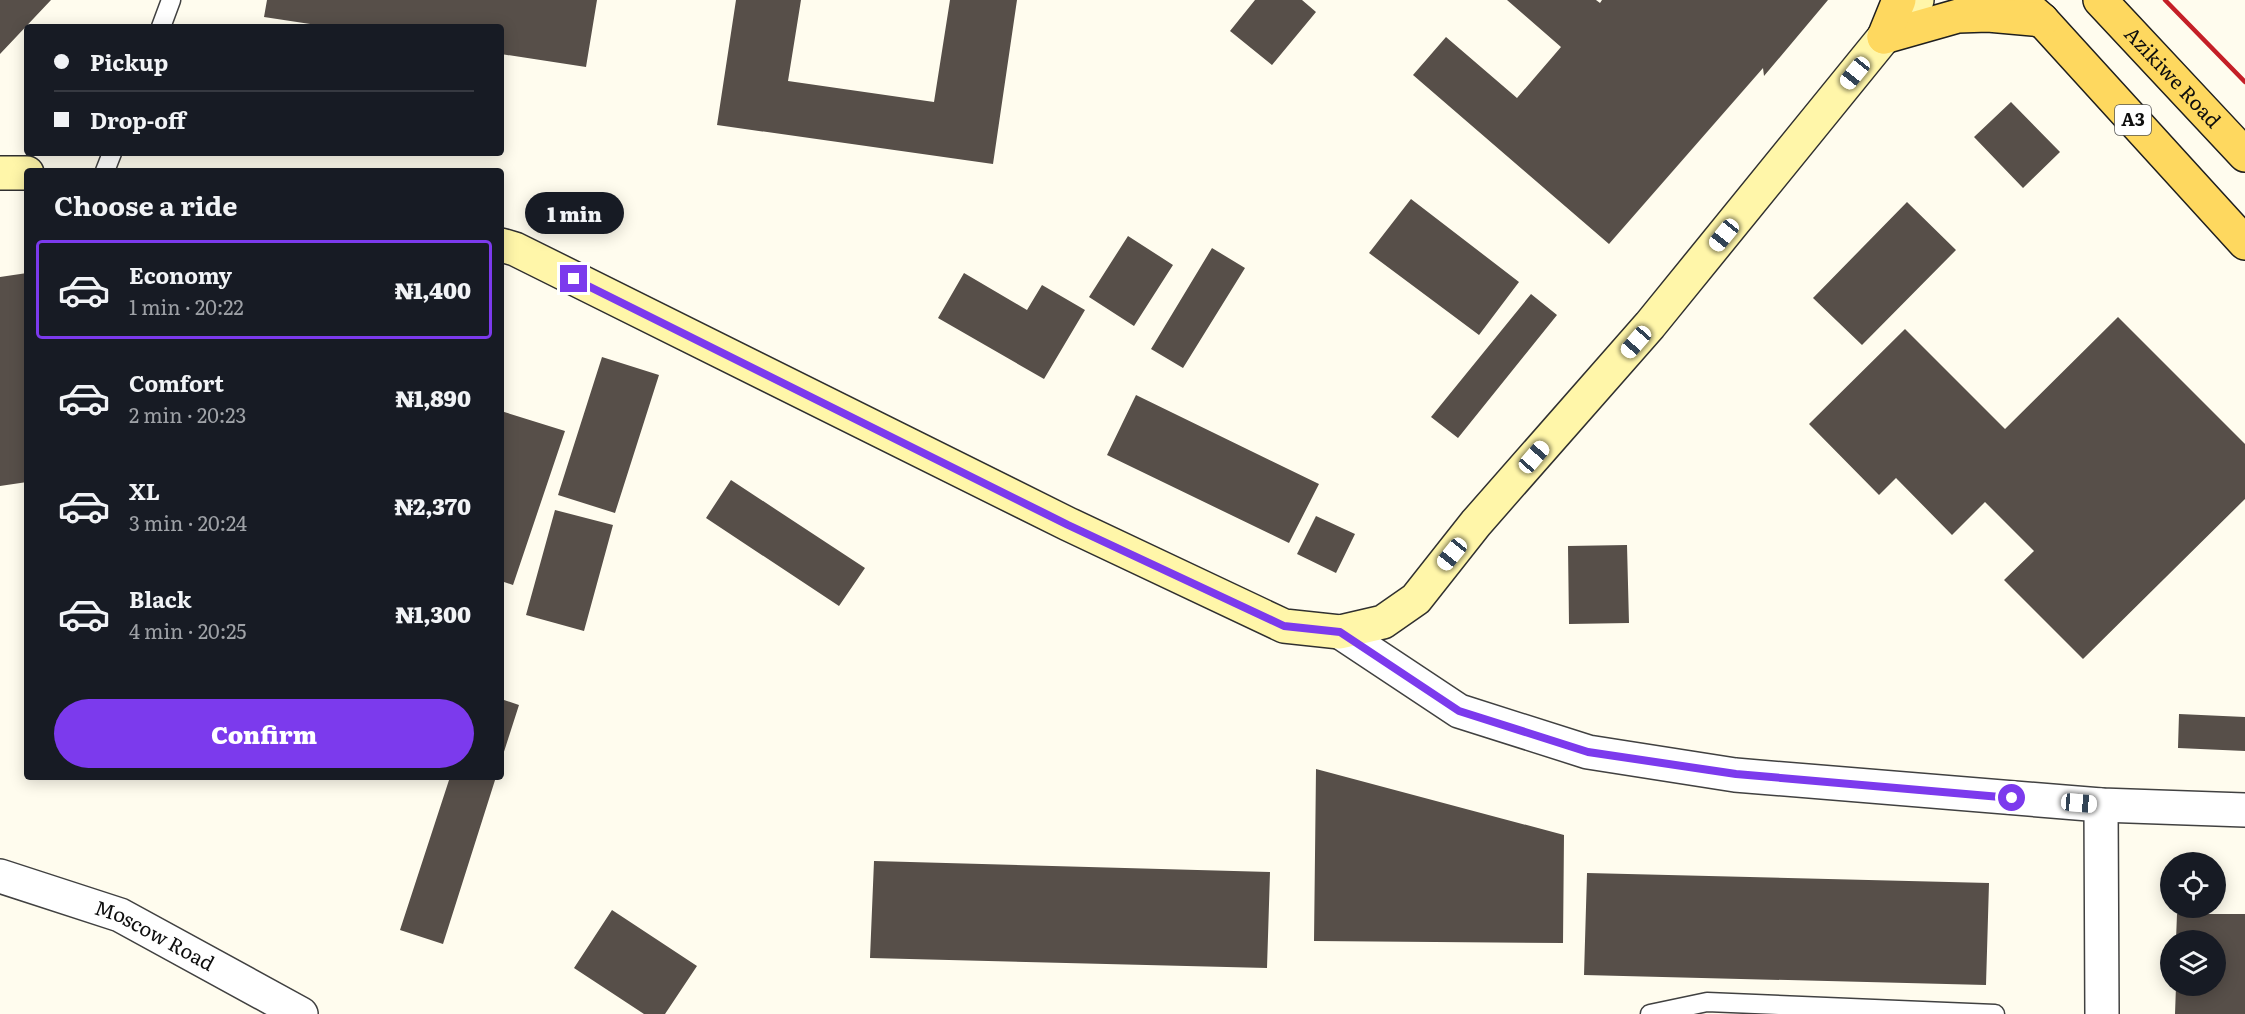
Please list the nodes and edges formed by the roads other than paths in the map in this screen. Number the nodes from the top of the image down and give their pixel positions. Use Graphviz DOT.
graph roads {
  1 [pos="171,0"];
  2 [pos="1899,0"];
  3 [pos="1917,0"];
  4 [pos="2100,0"];
  5 [pos="2030,10"];
  6 [pos="162,24"];
  7 [pos="1884,37"];
  8 [pos="2245,155"];
  9 [pos="24,172"];
  10 [pos="0,174"];
  11 [pos="2245,243"];
  12 [pos="504,246"];
  13 [pos="1340,632"];
  14 [pos="2101,805"];
  15 [pos="2245,810"];
  16 [pos="0,876"];
  17 [pos="301,1014"];
  18 [pos="1650,1014"];
  19 [pos="1995,1014"];
  20 [pos="2102,1014"];
  1 -- 6 [label="lane"];
  2 -- 7 [label="main road"];
  3 -- 7 [label="street"];
  4 -- 8 [label="main road, Azikiwe Road"];
  5 -- 7 [label="main road"];
  5 -- 11 [label="main road, A3"];
  7 -- 13 [label="street"];
  9 -- 10 [label="street"];
  12 -- 13 [label="street"];
  13 -- 14 [label="street"];
  14 -- 15 [label="street"];
  14 -- 20 [label="street"];
  16 -- 17 [label="street, Moscow Road"];
  18 -- 19 [label="lane"];
}
